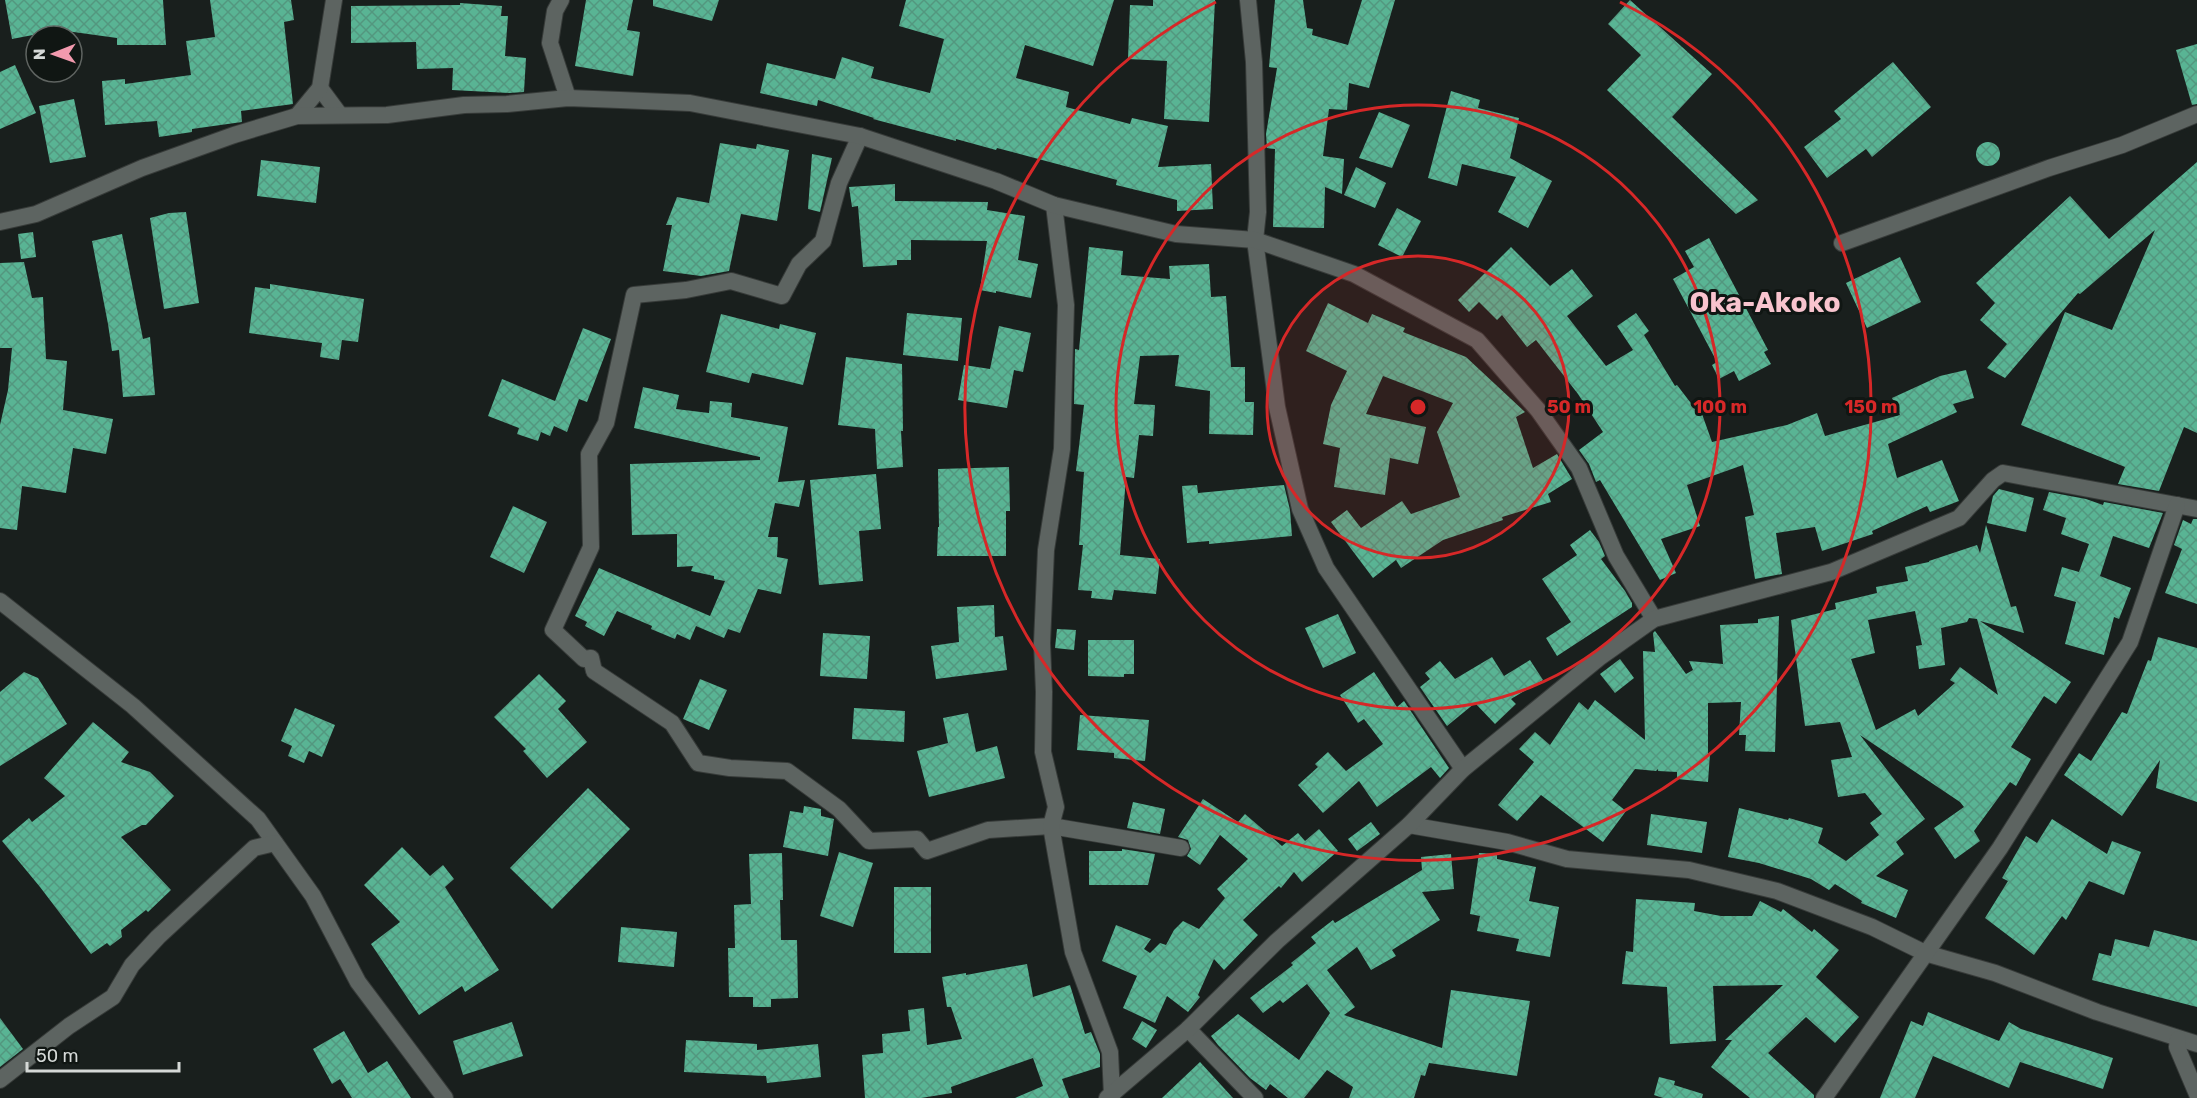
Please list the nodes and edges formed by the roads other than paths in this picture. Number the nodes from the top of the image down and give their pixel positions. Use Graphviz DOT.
graph roads {
  1 [pos="334,0"];
  2 [pos="561,0"];
  3 [pos="1248,0"];
  4 [pos="320,88"];
  5 [pos="568,98"];
  6 [pos="2197,114"];
  7 [pos="340,115"];
  8 [pos="297,116"];
  9 [pos="860,136"];
  10 [pos="1054,205"];
  11 [pos="0,222"];
  12 [pos="1255,240"];
  13 [pos="1842,243"];
  14 [pos="2177,505"];
  15 [pos="2197,509"];
  16 [pos="0,601"];
  17 [pos="1654,619"];
  18 [pos="1463,769"];
  19 [pos="1409,825"];
  20 [pos="1051,826"];
  21 [pos="275,843"];
  22 [pos="1181,848"];
  23 [pos="1925,953"];
  24 [pos="1188,1029"];
  25 [pos="2178,1039"];
  26 [pos="2197,1044"];
  27 [pos="0,1080"];
  28 [pos="2197,1094"];
  29 [pos="1110,1097"];
  30 [pos="446,1098"];
  31 [pos="1255,1098"];
  32 [pos="1824,1098"];
  1 -- 4 [label="street"];
  2 -- 5 [label="street"];
  3 -- 12 [label="street"];
  4 -- 7 [label="street"];
  4 -- 8 [label="street"];
  5 -- 7 [label="street"];
  5 -- 9 [label="street"];
  6 -- 13 [label="street"];
  7 -- 8 [label="street"];
  8 -- 11 [label="street"];
  9 -- 10 [label="street"];
  9 -- 20 [label="street"];
  10 -- 12 [label="street"];
  10 -- 20 [label="street"];
  12 -- 17 [label="street"];
  12 -- 18 [label="street"];
  14 -- 15 [label="street"];
  14 -- 17 [label="street"];
  14 -- 23 [label="street"];
  16 -- 21 [label="street"];
  17 -- 18 [label="street"];
  18 -- 19 [label="street"];
  19 -- 23 [label="street"];
  19 -- 24 [label="street"];
  20 -- 22 [label="street"];
  20 -- 29 [label="street"];
  21 -- 27 [label="street"];
  21 -- 30 [label="street"];
  23 -- 25 [label="street"];
  23 -- 32 [label="street"];
  24 -- 29 [label="street"];
  24 -- 31 [label="street"];
  25 -- 26 [label="street"];
  25 -- 28 [label="street"];
}
